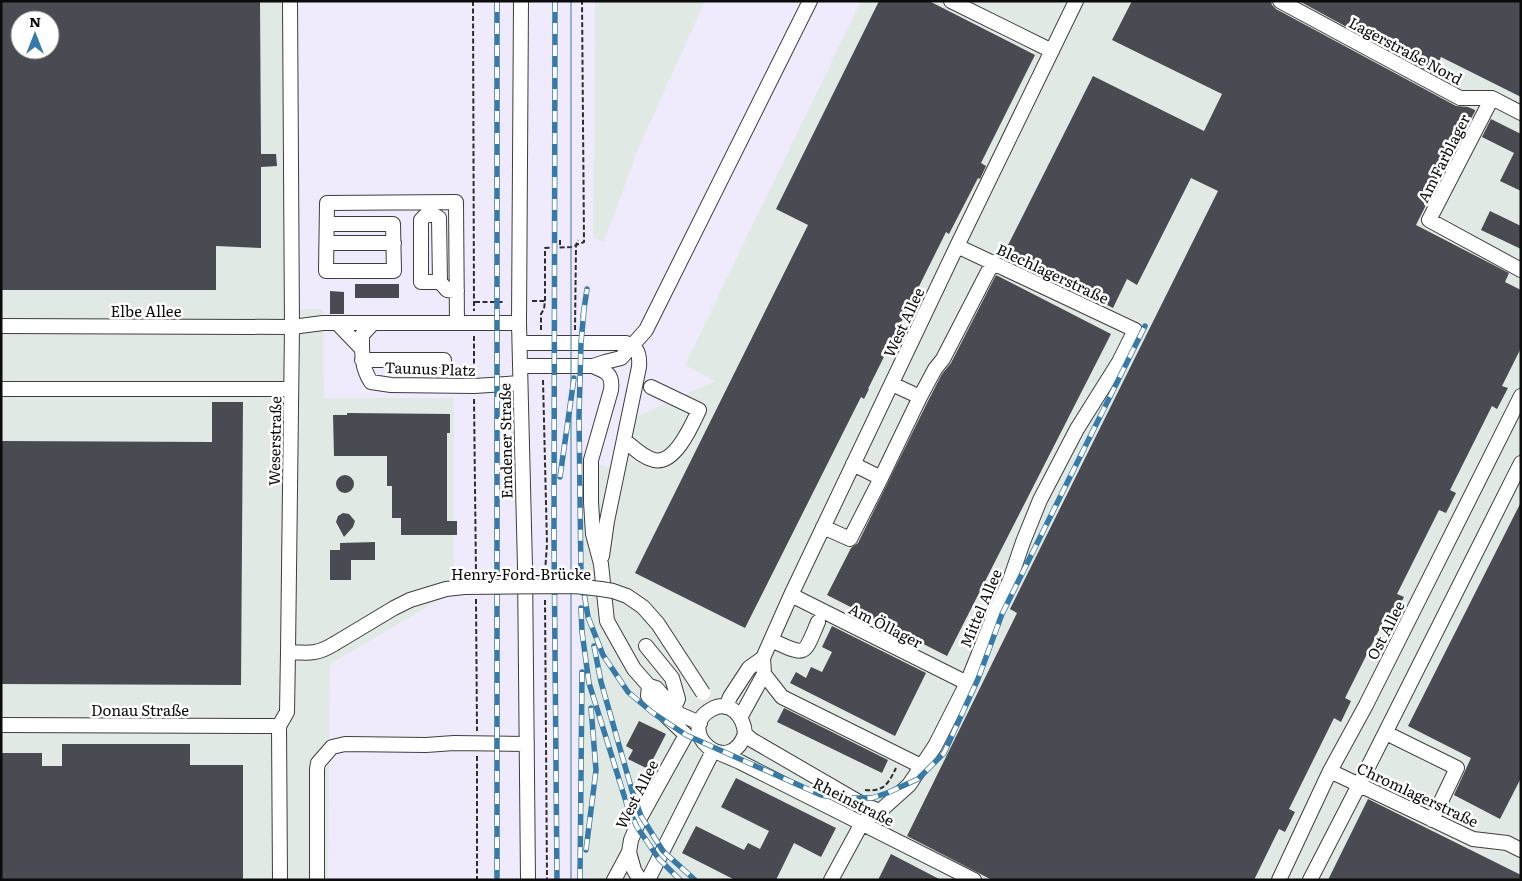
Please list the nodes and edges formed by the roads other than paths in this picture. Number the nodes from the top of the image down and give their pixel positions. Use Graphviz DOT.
graph roads {
  1 [pos="290,1"];
  2 [pos="521,1"];
  3 [pos="810,1"];
  4 [pos="951,1"];
  5 [pos="1076,1"];
  6 [pos="1280,1"];
  7 [pos="1052,51"];
  8 [pos="1492,98"];
  9 [pos="1521,113"];
  10 [pos="327,224"];
  11 [pos="327,243"];
  12 [pos="394,243"];
  13 [pos="957,246"];
  14 [pos="993,262"];
  15 [pos="1521,270"];
  16 [pos="440,282"];
  17 [pos="457,291"];
  18 [pos="519,322"];
  19 [pos="337,323"];
  20 [pos="373,323"];
  21 [pos="458,323"];
  22 [pos="1,326"];
  23 [pos="292,327"];
  24 [pos="1135,330"];
  25 [pos="520,343"];
  26 [pos="632,346"];
  27 [pos="362,355"];
  28 [pos="444,360"];
  29 [pos="520,366"];
  30 [pos="593,366"];
  31 [pos="520,383"];
  32 [pos="892,384"];
  33 [pos="651,387"];
  34 [pos="1,389"];
  35 [pos="291,389"];
  36 [pos="1521,396"];
  37 [pos="920,397"];
  38 [pos="624,440"];
  39 [pos="1521,463"];
  40 [pos="853,464"];
  41 [pos="881,478"];
  42 [pos="823,527"];
  43 [pos="601,564"];
  44 [pos="791,595"];
  45 [pos="818,622"];
  46 [pos="771,640"];
  47 [pos="646,646"];
  48 [pos="288,652"];
  49 [pos="763,658"];
  50 [pos="764,674"];
  51 [pos="967,683"];
  52 [pos="648,686"];
  53 [pos="726,707"];
  54 [pos="674,708"];
  55 [pos="711,709"];
  56 [pos="741,716"];
  57 [pos="1,725"];
  58 [pos="279,726"];
  59 [pos="695,731"];
  60 [pos="1386,733"];
  61 [pos="745,734"];
  62 [pos="527,744"];
  63 [pos="716,752"];
  64 [pos="921,766"];
  65 [pos="1330,771"];
  66 [pos="1359,785"];
  67 [pos="880,811"];
  68 [pos="1432,820"];
  69 [pos="862,823"];
  70 [pos="1521,850"];
  71 [pos="629,852"];
  72 [pos="280,880"];
  73 [pos="317,880"];
  74 [pos="528,880"];
  75 [pos="614,880"];
  76 [pos="640,880"];
  77 [pos="648,880"];
  78 [pos="831,880"];
  79 [pos="974,880"];
  80 [pos="1279,880"];
  81 [pos="1310,880"];
  1 -- 23 [label="street, Weserstraße"];
  2 -- 18 [label="street, Emdener Straße"];
  3 -- 26 [label="street"];
  4 -- 7 [label="street"];
  5 -- 7 [label="street, West Allee"];
  6 -- 8 [label="street, Lagerstraße Nord"];
  7 -- 13 [label="street, West Allee"];
  8 -- 9 [label="street, Lagerstraße Nord"];
  8 -- 15 [label="street, Am Farblager"];
  10 -- 11 [label="street"];
  10 -- 12 [label="street"];
  10 -- 17 [label="street"];
  11 -- 12 [label="street"];
  11 -- 12 [label="street"];
  13 -- 14 [label="street, Blechlagerstraße"];
  13 -- 32 [label="street, West Allee"];
  14 -- 24 [label="street, Blechlagerstraße"];
  14 -- 37 [label="street"];
  16 -- 17 [label="street"];
  17 -- 21 [label="street"];
  18 -- 21 [label="street"];
  18 -- 25 [label="street, Emdener Straße"];
  19 -- 20 [label="street, Elbe Allee"];
  19 -- 23 [label="street, Elbe Allee"];
  19 -- 27 [label="street"];
  20 -- 21 [label="street"];
  20 -- 27 [label="street"];
  22 -- 23 [label="street, Elbe Allee"];
  23 -- 35 [label="street, Weserstraße"];
  24 -- 51 [label="street, Mittel Allee"];
  25 -- 26 [label="street"];
  25 -- 29 [label="street, Emdener Straße"];
  26 -- 30 [label="street"];
  26 -- 38 [label="street"];
  27 -- 28 [label="street"];
  27 -- 31 [label="street, Taunus Platz"];
  29 -- 30 [label="street"];
  29 -- 31 [label="street, Emdener Straße"];
  30 -- 43 [label="street"];
  31 -- 62 [label="street, Emdener Straße"];
  32 -- 37 [label="street"];
  32 -- 40 [label="street, West Allee"];
  33 -- 38 [label="street"];
  34 -- 35 [label="street"];
  35 -- 48 [label="street, Weserstraße"];
  36 -- 65 [label="street, Ost Allee"];
  37 -- 41 [label="street"];
  38 -- 43 [label="street"];
  39 -- 60 [label="street"];
  40 -- 41 [label="street"];
  40 -- 42 [label="street, West Allee"];
  41 -- 42 [label="street"];
  42 -- 44 [label="street, West Allee"];
  43 -- 52 [label="street"];
  44 -- 46 [label="street, West Allee"];
  44 -- 51 [label="street, Am Öllager"];
  45 -- 46 [label="street"];
  46 -- 49 [label="street, West Allee"];
  47 -- 54 [label="street"];
  48 -- 55 [label="street, Henry-Ford-Brücke, bridge"];
  48 -- 58 [label="street, Weserstraße"];
  49 -- 50 [label="street, West Allee"];
  49 -- 53 [label="street, West Allee"];
  50 -- 56 [label="street"];
  50 -- 64 [label="street"];
  51 -- 64 [label="street, Mittel Allee"];
  52 -- 54 [label="street"];
  52 -- 59 [label="street"];
  53 -- 55 [label="street"];
  53 -- 56 [label="street"];
  54 -- 59 [label="street"];
  55 -- 59 [label="street"];
  56 -- 61 [label="street"];
  57 -- 58 [label="street, Donau Straße"];
  58 -- 72 [label="street, Weserstraße"];
  59 -- 63 [label="street"];
  59 -- 71 [label="street, West Allee"];
  60 -- 66 [label="street"];
  60 -- 68 [label="street"];
  61 -- 63 [label="street"];
  61 -- 67 [label="street"];
  62 -- 73 [label="street"];
  62 -- 74 [label="street, Emdener Straße"];
  63 -- 69 [label="street, Rheinstraße"];
  63 -- 77 [label="street"];
  64 -- 67 [label="street, Mittel Allee"];
  65 -- 66 [label="street, Chromlagerstraße"];
  65 -- 80 [label="street, Ost Allee"];
  66 -- 68 [label="street, Chromlagerstraße"];
  66 -- 81 [label="street"];
  67 -- 69 [label="street, Mittel Allee"];
  68 -- 70 [label="street, Chromlagerstraße"];
  69 -- 78 [label="street, Mittel Allee"];
  69 -- 79 [label="street, Rheinstraße"];
  71 -- 75 [label="street, West Allee"];
  71 -- 76 [label="street"];
}
